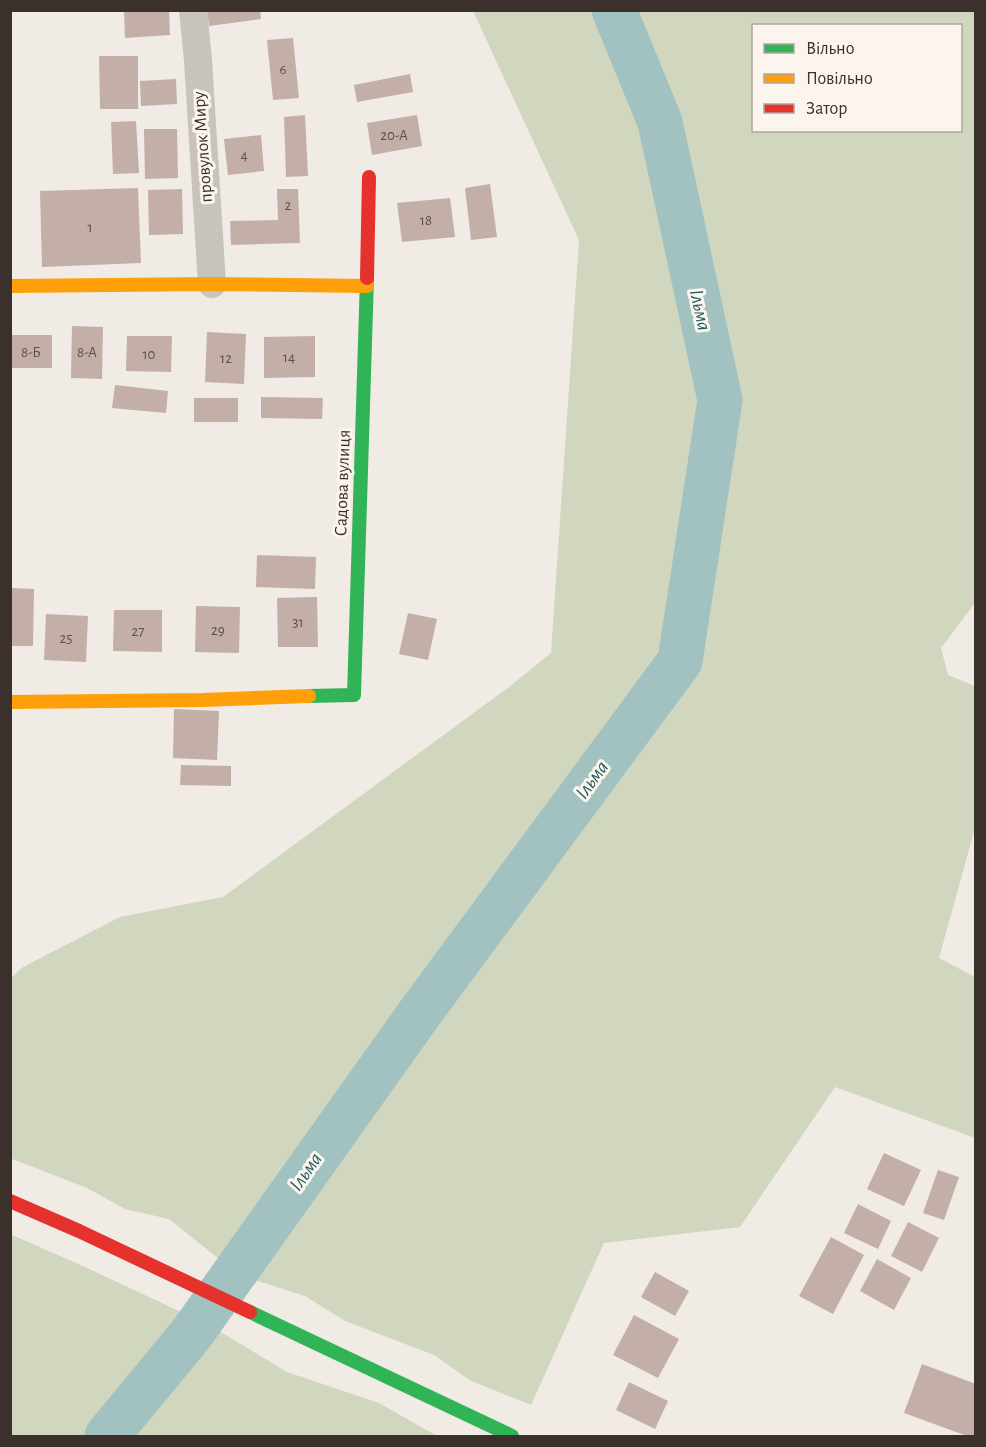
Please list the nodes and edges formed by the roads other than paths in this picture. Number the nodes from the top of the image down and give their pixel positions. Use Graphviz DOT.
graph roads {
  1 [pos="193,10"];
  2 [pos="369,177"];
  3 [pos="212,284"];
  4 [pos="10,286"];
  5 [pos="368,286"];
  6 [pos="10,702"];
  7 [pos="10,1202"];
  8 [pos="512,1437"];
  1 -- 3 [label="street, провулок Миру"];
  2 -- 5 [label="street"];
  3 -- 4 [label="street"];
  3 -- 5 [label="street"];
  5 -- 6 [label="street, Садова вулиця"];
  7 -- 8 [label="street"];
}
